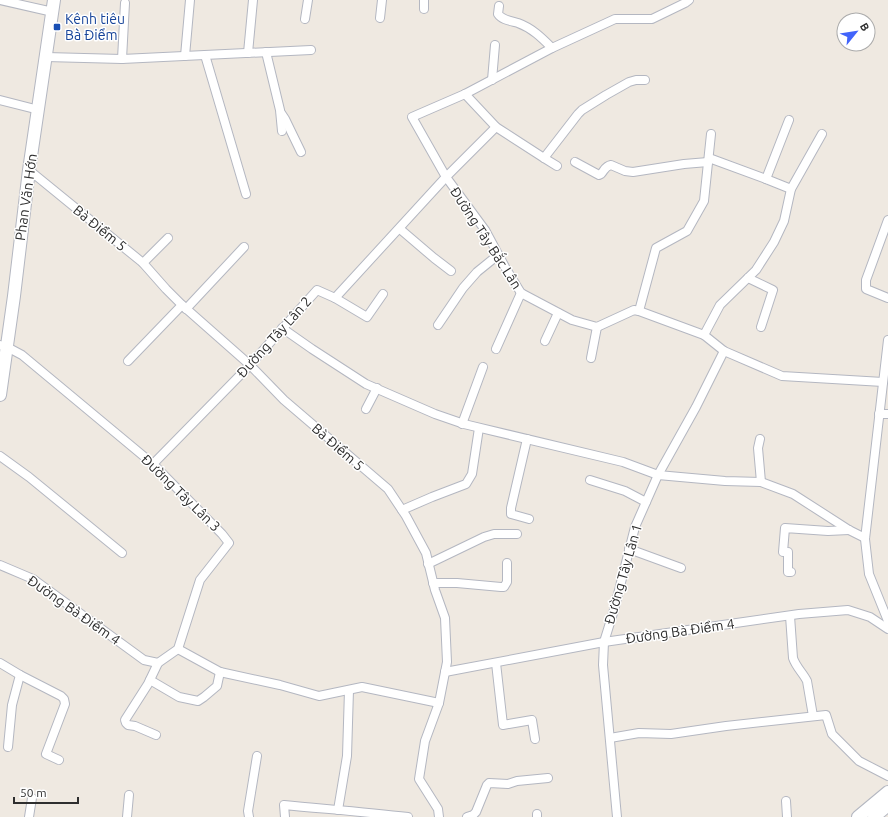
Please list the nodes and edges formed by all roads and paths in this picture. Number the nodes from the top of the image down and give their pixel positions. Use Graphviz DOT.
graph roads {
  1 [pos="0,0"];
  2 [pos="54,0"];
  3 [pos="190,0"];
  4 [pos="252,0"];
  5 [pos="308,0"];
  6 [pos="382,0"];
  7 [pos="424,0"];
  8 [pos="689,0"];
  9 [pos="125,3"];
  10 [pos="499,6"];
  11 [pos="424,9"];
  12 [pos="53,12"];
  13 [pos="380,18"];
  14 [pos="305,19"];
  15 [pos="495,45"];
  16 [pos="552,48"];
  17 [pos="311,50"];
  18 [pos="266,52"];
  19 [pos="248,53"];
  20 [pos="205,55"];
  21 [pos="185,56"];
  22 [pos="46,57"];
  23 [pos="122,59"];
  24 [pos="492,80"];
  25 [pos="645,80"];
  26 [pos="465,94"];
  27 [pos="0,100"];
  28 [pos="39,110"];
  29 [pos="280,110"];
  30 [pos="789,120"];
  31 [pos="496,127"];
  32 [pos="282,131"];
  33 [pos="711,134"];
  34 [pos="822,134"];
  35 [pos="301,152"];
  36 [pos="544,158"];
  37 [pos="708,160"];
  38 [pos="576,162"];
  39 [pos="557,166"];
  40 [pos="29,170"];
  41 [pos="446,177"];
  42 [pos="766,179"];
  43 [pos="791,190"];
  44 [pos="246,194"];
  45 [pos="888,220"];
  46 [pos="400,229"];
  47 [pos="168,238"];
  48 [pos="244,247"];
  49 [pos="498,255"];
  50 [pos="143,263"];
  51 [pos="451,271"];
  52 [pos="748,278"];
  53 [pos="521,293"];
  54 [pos="383,294"];
  55 [pos="335,298"];
  56 [pos="888,298"];
  57 [pos="184,307"];
  58 [pos="639,311"];
  59 [pos="558,313"];
  60 [pos="438,325"];
  61 [pos="597,327"];
  62 [pos="761,327"];
  63 [pos="282,328"];
  64 [pos="704,335"];
  65 [pos="888,340"];
  66 [pos="545,341"];
  67 [pos="888,343"];
  68 [pos="3,346"];
  69 [pos="496,349"];
  70 [pos="724,351"];
  71 [pos="592,358"];
  72 [pos="128,361"];
  73 [pos="250,365"];
  74 [pos="483,367"];
  75 [pos="883,382"];
  76 [pos="376,388"];
  77 [pos="0,395"];
  78 [pos="366,409"];
  79 [pos="884,414"];
  80 [pos="462,424"];
  81 [pos="479,428"];
  82 [pos="527,439"];
  83 [pos="760,439"];
  84 [pos="0,456"];
  85 [pos="153,464"];
  86 [pos="658,475"];
  87 [pos="590,480"];
  88 [pos="761,482"];
  89 [pos="646,502"];
  90 [pos="402,510"];
  91 [pos="529,518"];
  92 [pos="849,530"];
  93 [pos="517,534"];
  94 [pos="865,538"];
  95 [pos="630,548"];
  96 [pos="122,553"];
  97 [pos="507,562"];
  98 [pos="428,564"];
  99 [pos="0,566"];
  100 [pos="681,568"];
  101 [pos="791,572"];
  102 [pos="433,583"];
  103 [pos="790,616"];
  104 [pos="888,621"];
  105 [pos="888,629"];
  106 [pos="604,642"];
  107 [pos="178,649"];
  108 [pos="496,662"];
  109 [pos="0,663"];
  110 [pos="158,663"];
  111 [pos="220,672"];
  112 [pos="445,672"];
  113 [pos="20,675"];
  114 [pos="150,680"];
  115 [pos="349,690"];
  116 [pos="439,703"];
  117 [pos="813,716"];
  118 [pos="156,735"];
  119 [pos="610,738"];
  120 [pos="535,739"];
  121 [pos="8,747"];
  122 [pos="257,756"];
  123 [pos="59,760"];
  124 [pos="888,776"];
  125 [pos="548,778"];
  126 [pos="888,792"];
  127 [pos="129,796"];
  128 [pos="32,798"];
  129 [pos="786,801"];
  130 [pos="888,805"];
  131 [pos="338,810"];
  132 [pos="29,817"];
  133 [pos="127,817"];
  134 [pos="249,817"];
  135 [pos="285,817"];
  136 [pos="408,817"];
  137 [pos="439,817"];
  138 [pos="467,817"];
  139 [pos="617,817"];
  140 [pos="787,817"];
  141 [pos="858,817"];
  142 [pos="874,817"];
  1 -- 12 [label="street"];
  2 -- 12 [label="main road, Phan Văn Hớn"];
  3 -- 21 [label="street"];
  4 -- 19 [label="street"];
  5 -- 14 [label="street"];
  6 -- 13 [label="street"];
  7 -- 11 [label="street"];
  8 -- 16 [label="street"];
  9 -- 23 [label="street"];
  10 -- 16 [label="street"];
  12 -- 22 [label="main road, Phan Văn Hớn"];
  15 -- 24 [label="street"];
  16 -- 24 [label="street"];
  17 -- 18 [label="street"];
  18 -- 19 [label="street"];
  18 -- 29 [label="street"];
  19 -- 20 [label="street"];
  20 -- 21 [label="street"];
  20 -- 44 [label="street"];
  21 -- 23 [label="street"];
  22 -- 23 [label="street"];
  22 -- 28 [label="main road, Phan Văn Hớn"];
  24 -- 26 [label="street"];
  25 -- 36 [label="street"];
  26 -- 31 [label="street"];
  26 -- 41 [label="street, Đường Tây Bắc Lân"];
  27 -- 28 [label="street"];
  28 -- 40 [label="main road, Phan Văn Hớn"];
  29 -- 32 [label="street"];
  29 -- 35 [label="street"];
  30 -- 42 [label="street"];
  31 -- 36 [label="street"];
  31 -- 41 [label="street"];
  33 -- 37 [label="street"];
  34 -- 43 [label="street"];
  36 -- 39 [label="street"];
  37 -- 38 [label="street"];
  37 -- 42 [label="street"];
  37 -- 58 [label="street"];
  40 -- 50 [label="street, Bà Điểm 5"];
  40 -- 68 [label="main road, Phan Văn Hớn"];
  41 -- 46 [label="street"];
  41 -- 49 [label="street, Đường Tây Bắc Lân"];
  42 -- 43 [label="street"];
  43 -- 52 [label="street"];
  45 -- 56 [label="street"];
  46 -- 51 [label="street"];
  46 -- 55 [label="street"];
  47 -- 50 [label="street"];
  48 -- 57 [label="street"];
  49 -- 53 [label="street, Đường Tây Bắc Lân"];
  49 -- 60 [label="street"];
  50 -- 57 [label="street, Bà Điểm 5"];
  52 -- 62 [label="street"];
  52 -- 64 [label="street"];
  53 -- 59 [label="street, Đường Tây Bắc Lân"];
  53 -- 69 [label="street"];
  54 -- 55 [label="street"];
  55 -- 63 [label="street, Đường Tây Lân 2"];
  57 -- 72 [label="street"];
  57 -- 73 [label="street, Bà Điểm 5"];
  58 -- 61 [label="street"];
  58 -- 64 [label="street"];
  59 -- 61 [label="street, Đường Tây Bắc Lân"];
  59 -- 66 [label="street"];
  61 -- 71 [label="street"];
  63 -- 73 [label="street, Đường Tây Lân 2"];
  63 -- 76 [label="street"];
  64 -- 70 [label="street"];
  65 -- 67 [label="street"];
  67 -- 75 [label="street"];
  68 -- 77 [label="main road, Phan Văn Hớn"];
  68 -- 85 [label="street, Đường Tây Lân 3"];
  70 -- 75 [label="street"];
  70 -- 86 [label="street, Đường Tây Lân 1"];
  73 -- 85 [label="street, Đường Tây Lân 2"];
  73 -- 90 [label="street, Bà Điểm 5"];
  74 -- 80 [label="street"];
  75 -- 79 [label="street"];
  76 -- 78 [label="street"];
  76 -- 80 [label="street"];
  79 -- 94 [label="street"];
  80 -- 81 [label="street"];
  81 -- 82 [label="street"];
  81 -- 90 [label="street"];
  82 -- 86 [label="street"];
  82 -- 91 [label="street"];
  83 -- 88 [label="street"];
  84 -- 96 [label="street"];
  85 -- 107 [label="street, Đường Tây Lân 3"];
  86 -- 88 [label="street"];
  86 -- 89 [label="street, Đường Tây Lân 1"];
  87 -- 89 [label="street"];
  88 -- 92 [label="street"];
  89 -- 95 [label="street, Đường Tây Lân 1"];
  90 -- 98 [label="street, Bà Điểm 5"];
  92 -- 94 [label="street"];
  92 -- 101 [label="street"];
  93 -- 98 [label="street"];
  94 -- 104 [label="street"];
  95 -- 100 [label="street"];
  95 -- 106 [label="street, Đường Tây Lân 1"];
  97 -- 102 [label="street"];
  98 -- 102 [label="street, Bà Điểm 5"];
  99 -- 110 [label="street, Đường Bà Điểm 4"];
  102 -- 112 [label="street, Bà Điểm 5"];
  103 -- 105 [label="street, Đường Bà Điểm 4"];
  103 -- 106 [label="street, Đường Bà Điểm 4"];
  103 -- 117 [label="street"];
  106 -- 108 [label="street, Đường Bà Điểm 4"];
  106 -- 119 [label="street, Đường Tây Lân 1"];
  107 -- 110 [label="street"];
  107 -- 111 [label="street"];
  108 -- 112 [label="street, Đường Bà Điểm 4"];
  108 -- 120 [label="street"];
  109 -- 113 [label="street"];
  110 -- 114 [label="street"];
  111 -- 114 [label="street"];
  111 -- 115 [label="street"];
  112 -- 116 [label="street, Bà Điểm 5"];
  113 -- 121 [label="street"];
  113 -- 123 [label="street"];
  114 -- 118 [label="street"];
  115 -- 116 [label="street"];
  115 -- 131 [label="street"];
  116 -- 137 [label="street, Bà Điểm 5"];
  117 -- 119 [label="street"];
  117 -- 124 [label="street"];
  119 -- 139 [label="street, Đường Tây Lân 1"];
  122 -- 134 [label="street"];
  125 -- 138 [label="street"];
  126 -- 141 [label="main road"];
  127 -- 133 [label="street"];
  128 -- 132 [label="street"];
  129 -- 140 [label="street"];
  130 -- 142 [label="main road"];
  131 -- 135 [label="street"];
  131 -- 136 [label="street"];
}
